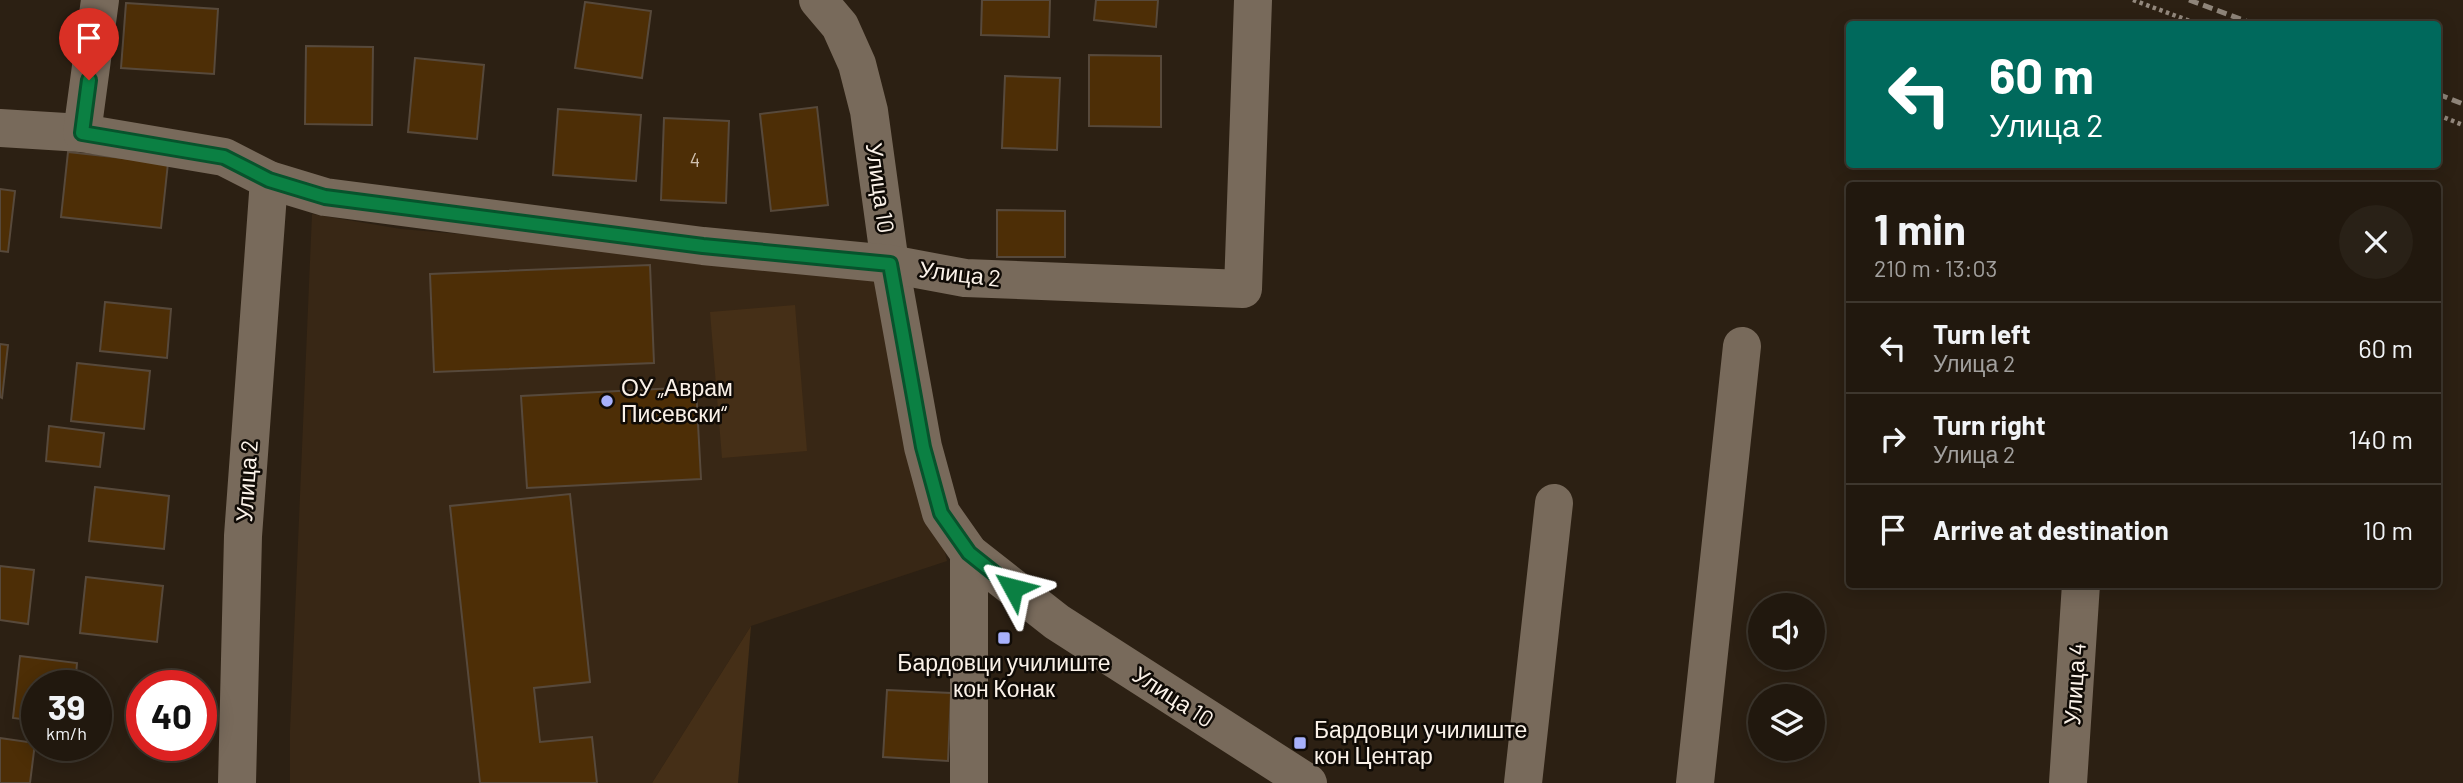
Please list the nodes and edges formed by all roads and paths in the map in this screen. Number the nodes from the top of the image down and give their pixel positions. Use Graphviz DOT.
graph roads {
  1 [pos="100,0"];
  2 [pos="1253,0"];
  3 [pos="2133,0"];
  4 [pos="823,2"];
  5 [pos="2189,21"];
  6 [pos="2441,117"];
  7 [pos="2463,125"];
  8 [pos="0,128"];
  9 [pos="82,133"];
  10 [pos="269,180"];
  11 [pos="890,264"];
  12 [pos="1742,346"];
  13 [pos="1554,503"];
  14 [pos="969,553"];
  15 [pos="2081,588"];
  16 [pos="237,783"];
  17 [pos="969,783"];
  18 [pos="1308,783"];
  19 [pos="1523,783"];
  20 [pos="1695,783"];
  21 [pos="2068,783"];
  1 -- 9 [label="street"];
  2 -- 11 [label="street, Улица 2"];
  3 -- 5 [label="path"];
  4 -- 11 [label="street, Улица 10"];
  6 -- 7 [label="path"];
  8 -- 9 [label="street, Улица 2"];
  9 -- 10 [label="street, Улица 2"];
  10 -- 11 [label="street, Улица 2"];
  10 -- 16 [label="street, Улица 2"];
  11 -- 14 [label="street, Улица 10"];
  12 -- 20 [label="street"];
  13 -- 19 [label="street"];
  14 -- 17 [label="street"];
  14 -- 18 [label="street, Улица 10"];
  15 -- 21 [label="street, Улица 4"];
}
